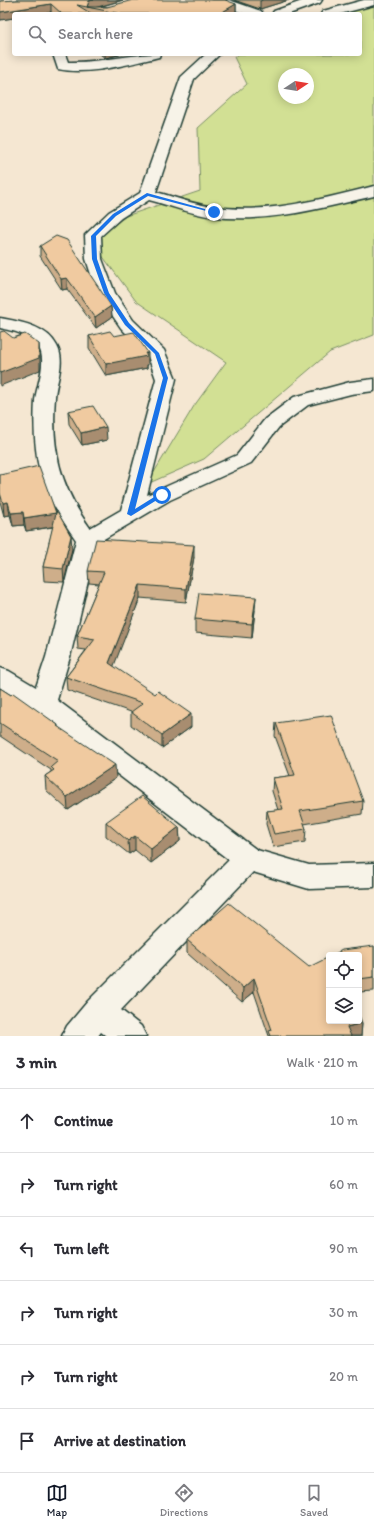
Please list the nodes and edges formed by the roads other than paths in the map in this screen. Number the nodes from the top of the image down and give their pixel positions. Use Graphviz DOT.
graph roads {
  1 [pos="218,0"];
  2 [pos="316,0"];
  3 [pos="374,1"];
  4 [pos="251,12"];
  5 [pos="284,12"];
  6 [pos="334,12"];
  7 [pos="60,56"];
  8 [pos="146,56"];
  9 [pos="212,56"];
  10 [pos="225,56"];
  11 [pos="188,77"];
  12 [pos="374,191"];
  13 [pos="147,195"];
  14 [pos="0,323"];
  15 [pos="374,385"];
  16 [pos="131,514"];
  17 [pos="87,540"];
  18 [pos="0,677"];
  19 [pos="43,703"];
  20 [pos="248,859"];
  21 [pos="374,875"];
  22 [pos="99,1011"];
  23 [pos="78,1036"];
  24 [pos="130,1036"];
  1 -- 4 [label="street"];
  2 -- 5 [label="street"];
  3 -- 6 [label="street"];
  7 -- 8 [label="street"];
  9 -- 11 [label="street"];
  10 -- 11 [label="street"];
  11 -- 13 [label="street"];
  12 -- 13 [label="street"];
  13 -- 16 [label="street"];
  14 -- 17 [label="street"];
  15 -- 16 [label="street"];
  16 -- 17 [label="street"];
  17 -- 19 [label="street"];
  18 -- 19 [label="street"];
  19 -- 20 [label="street"];
  20 -- 21 [label="street"];
  20 -- 22 [label="street"];
  22 -- 23 [label="street"];
  22 -- 24 [label="street"];
}
